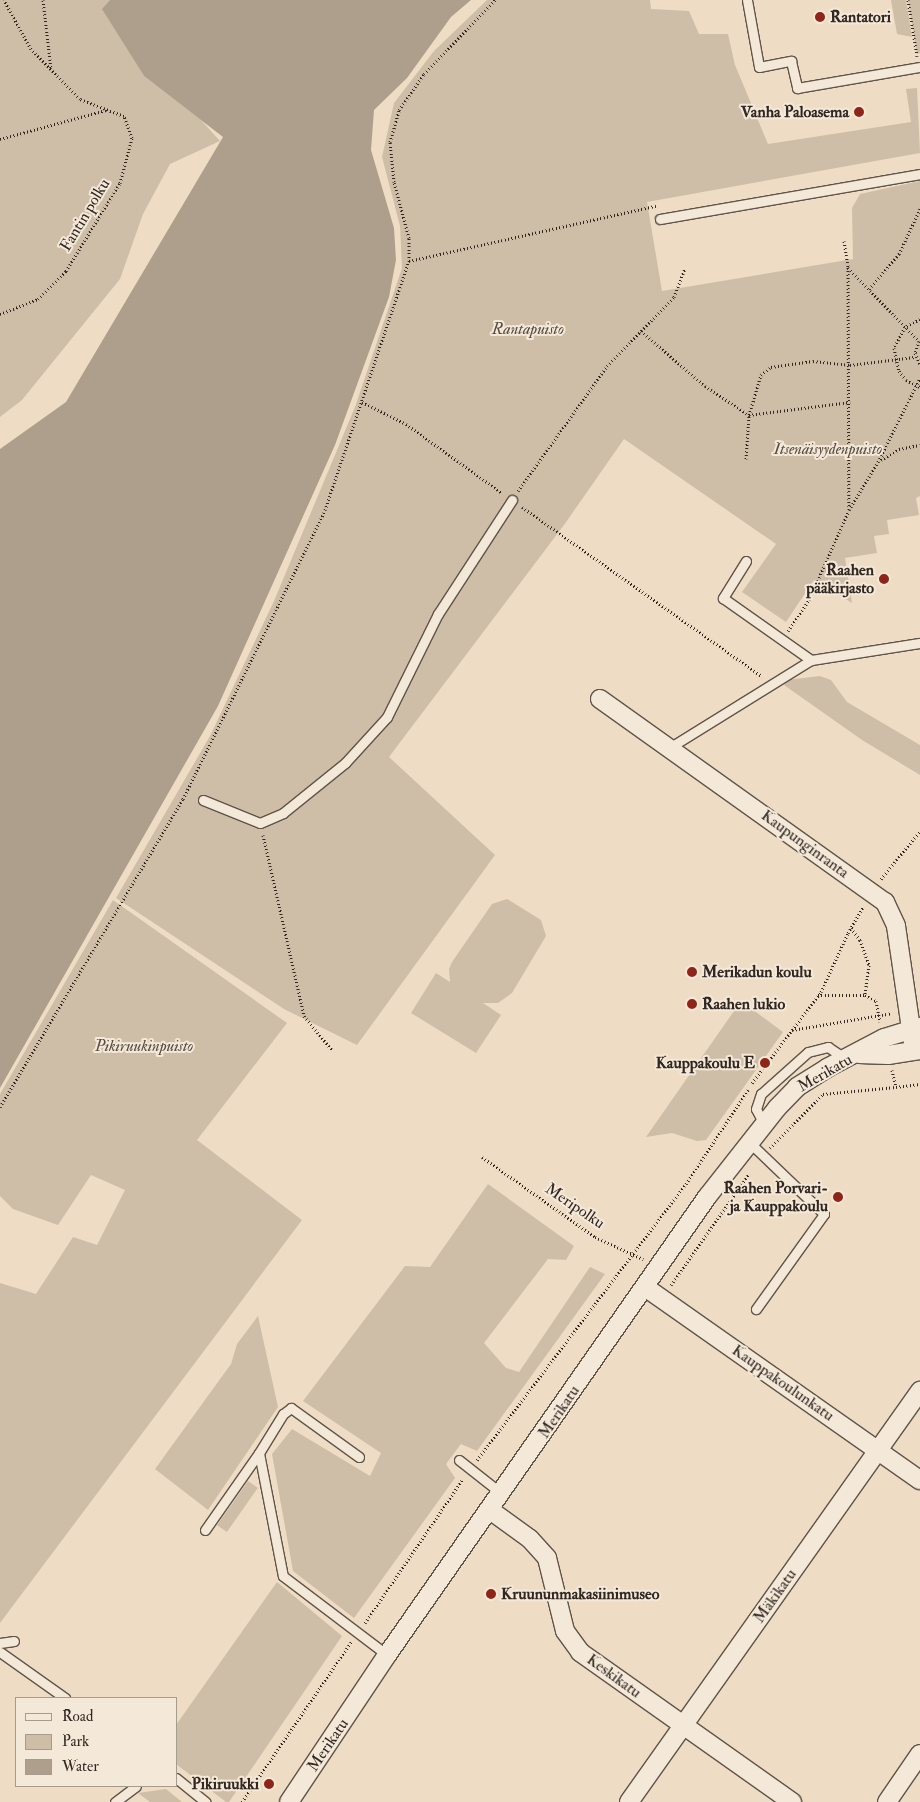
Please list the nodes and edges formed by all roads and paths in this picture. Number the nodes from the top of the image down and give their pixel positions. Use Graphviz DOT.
graph roads {
  1 [pos="4,0"];
  2 [pos="43,0"];
  3 [pos="495,0"];
  4 [pos="747,0"];
  5 [pos="908,0"];
  6 [pos="919,67"];
  7 [pos="51,69"];
  8 [pos="107,110"];
  9 [pos="0,139"];
  10 [pos="920,174"];
  11 [pos="646,208"];
  12 [pos="920,208"];
  13 [pos="660,218"];
  14 [pos="844,241"];
  15 [pos="408,261"];
  16 [pos="848,267"];
  17 [pos="685,269"];
  18 [pos="869,289"];
  19 [pos="0,314"];
  20 [pos="920,318"];
  21 [pos="905,326"];
  22 [pos="641,331"];
  23 [pos="920,341"];
  24 [pos="915,357"];
  25 [pos="895,360"];
  26 [pos="920,364"];
  27 [pos="850,365"];
  28 [pos="920,378"];
  29 [pos="918,387"];
  30 [pos="362,402"];
  31 [pos="850,402"];
  32 [pos="749,415"];
  33 [pos="920,445"];
  34 [pos="746,459"];
  35 [pos="878,462"];
  36 [pos="512,500"];
  37 [pos="849,510"];
  38 [pos="746,560"];
  39 [pos="782,640"];
  40 [pos="920,642"];
  41 [pos="811,660"];
  42 [pos="773,683"];
  43 [pos="600,699"];
  44 [pos="669,748"];
  45 [pos="203,800"];
  46 [pos="260,823"];
  47 [pos="920,830"];
  48 [pos="867,901"];
  49 [pos="851,928"];
  50 [pos="818,995"];
  51 [pos="865,995"];
  52 [pos="892,1003"];
  53 [pos="901,1011"];
  54 [pos="879,1015"];
  55 [pos="916,1028"];
  56 [pos="791,1030"];
  57 [pos="917,1050"];
  58 [pos="333,1051"];
  59 [pos="853,1056"];
  60 [pos="0,1107"];
  61 [pos="764,1124"];
  62 [pos="749,1142"];
  63 [pos="482,1157"];
  64 [pos="632,1254"];
  65 [pos="659,1268"];
  66 [pos="645,1287"];
  67 [pos="756,1309"];
  68 [pos="920,1391"];
  69 [pos="879,1450"];
  70 [pos="259,1453"];
  71 [pos="359,1457"];
  72 [pos="459,1460"];
  73 [pos="470,1470"];
  74 [pos="920,1480"];
  75 [pos="503,1494"];
  76 [pos="490,1510"];
  77 [pos="204,1530"];
  78 [pos="356,1635"];
  79 [pos="14,1641"];
  80 [pos="0,1644"];
  81 [pos="0,1652"];
  82 [pos="388,1655"];
  83 [pos="65,1697"];
  84 [pos="683,1725"];
  85 [pos="920,1754"];
  86 [pos="178,1780"];
  87 [pos="135,1787"];
  88 [pos="115,1802"];
  89 [pos="206,1802"];
  90 [pos="242,1802"];
  91 [pos="289,1802"];
  92 [pos="629,1802"];
  93 [pos="792,1802"];
  94 [pos="887,1802"];
  1 -- 7 [label="path, Fantin polku"];
  2 -- 7 [label="path"];
  3 -- 15 [label="path"];
  4 -- 6 [label="lane"];
  5 -- 6 [label="path"];
  7 -- 8 [label="path, Fantin polku"];
  8 -- 9 [label="path"];
  8 -- 19 [label="path, Fantin polku"];
  10 -- 13 [label="lane"];
  11 -- 15 [label="path"];
  12 -- 18 [label="path"];
  14 -- 16 [label="path"];
  15 -- 30 [label="path"];
  16 -- 18 [label="path"];
  16 -- 27 [label="path"];
  17 -- 22 [label="path"];
  18 -- 21 [label="path"];
  20 -- 21 [label="path"];
  21 -- 23 [label="path"];
  21 -- 25 [label="path"];
  22 -- 32 [label="path"];
  22 -- 36 [label="path"];
  23 -- 24 [label="path"];
  24 -- 25 [label="path"];
  24 -- 26 [label="path"];
  25 -- 27 [label="path"];
  25 -- 29 [label="path"];
  27 -- 31 [label="path"];
  27 -- 32 [label="path"];
  28 -- 29 [label="path"];
  29 -- 35 [label="path"];
  30 -- 36 [label="path"];
  30 -- 60 [label="path"];
  31 -- 32 [label="path"];
  31 -- 37 [label="path"];
  32 -- 34 [label="path"];
  33 -- 35 [label="path"];
  35 -- 37 [label="path"];
  36 -- 42 [label="path"];
  36 -- 46 [label="lane"];
  37 -- 39 [label="path"];
  38 -- 39 [label="lane"];
  39 -- 41 [label="lane"];
  40 -- 41 [label="lane"];
  41 -- 42 [label="lane"];
  42 -- 44 [label="lane"];
  43 -- 44 [label="street, Kaupunginranta"];
  44 -- 48 [label="street, Kaupunginranta"];
  45 -- 46 [label="lane"];
  46 -- 58 [label="path"];
  47 -- 48 [label="path"];
  48 -- 49 [label="path"];
  48 -- 53 [label="street, Kaupunginranta"];
  49 -- 50 [label="path"];
  49 -- 51 [label="path"];
  50 -- 51 [label="path"];
  50 -- 56 [label="path"];
  51 -- 54 [label="path"];
  52 -- 53 [label="path"];
  53 -- 54 [label="path"];
  53 -- 55 [label="street, Kaupunginranta"];
  54 -- 56 [label="path"];
  55 -- 57 [label="street, Kaupunginranta"];
  55 -- 59 [label="street, Merikatu"];
  56 -- 64 [label="path"];
  57 -- 59 [label="street, Merikatu"];
  59 -- 61 [label="street, Merikatu"];
  59 -- 61 [label="lane"];
  61 -- 62 [label="street, Merikatu"];
  62 -- 65 [label="street, Merikatu"];
  62 -- 67 [label="lane"];
  63 -- 64 [label="path, Meripolku"];
  64 -- 65 [label="path, Meripolku"];
  64 -- 73 [label="path"];
  65 -- 66 [label="street, Merikatu"];
  66 -- 69 [label="street, Kauppakoulunkatu"];
  66 -- 75 [label="street, Merikatu"];
  68 -- 69 [label="street, Mäkikatu"];
  69 -- 74 [label="street, Kauppakoulunkatu"];
  69 -- 84 [label="street, Mäkikatu"];
  70 -- 71 [label="lane"];
  70 -- 77 [label="lane"];
  70 -- 78 [label="lane"];
  72 -- 73 [label="lane"];
  73 -- 75 [label="lane"];
  73 -- 78 [label="path"];
  75 -- 76 [label="street, Merikatu"];
  76 -- 82 [label="street, Merikatu"];
  76 -- 84 [label="street, Keskikatu"];
  78 -- 82 [label="lane"];
  78 -- 90 [label="path"];
  79 -- 80 [label="lane"];
  81 -- 83 [label="lane"];
  82 -- 91 [label="street, Merikatu"];
  84 -- 92 [label="street, Mäkikatu"];
  84 -- 93 [label="street, Keskikatu"];
  85 -- 94 [label="street"];
  86 -- 89 [label="lane"];
  87 -- 88 [label="lane"];
}
